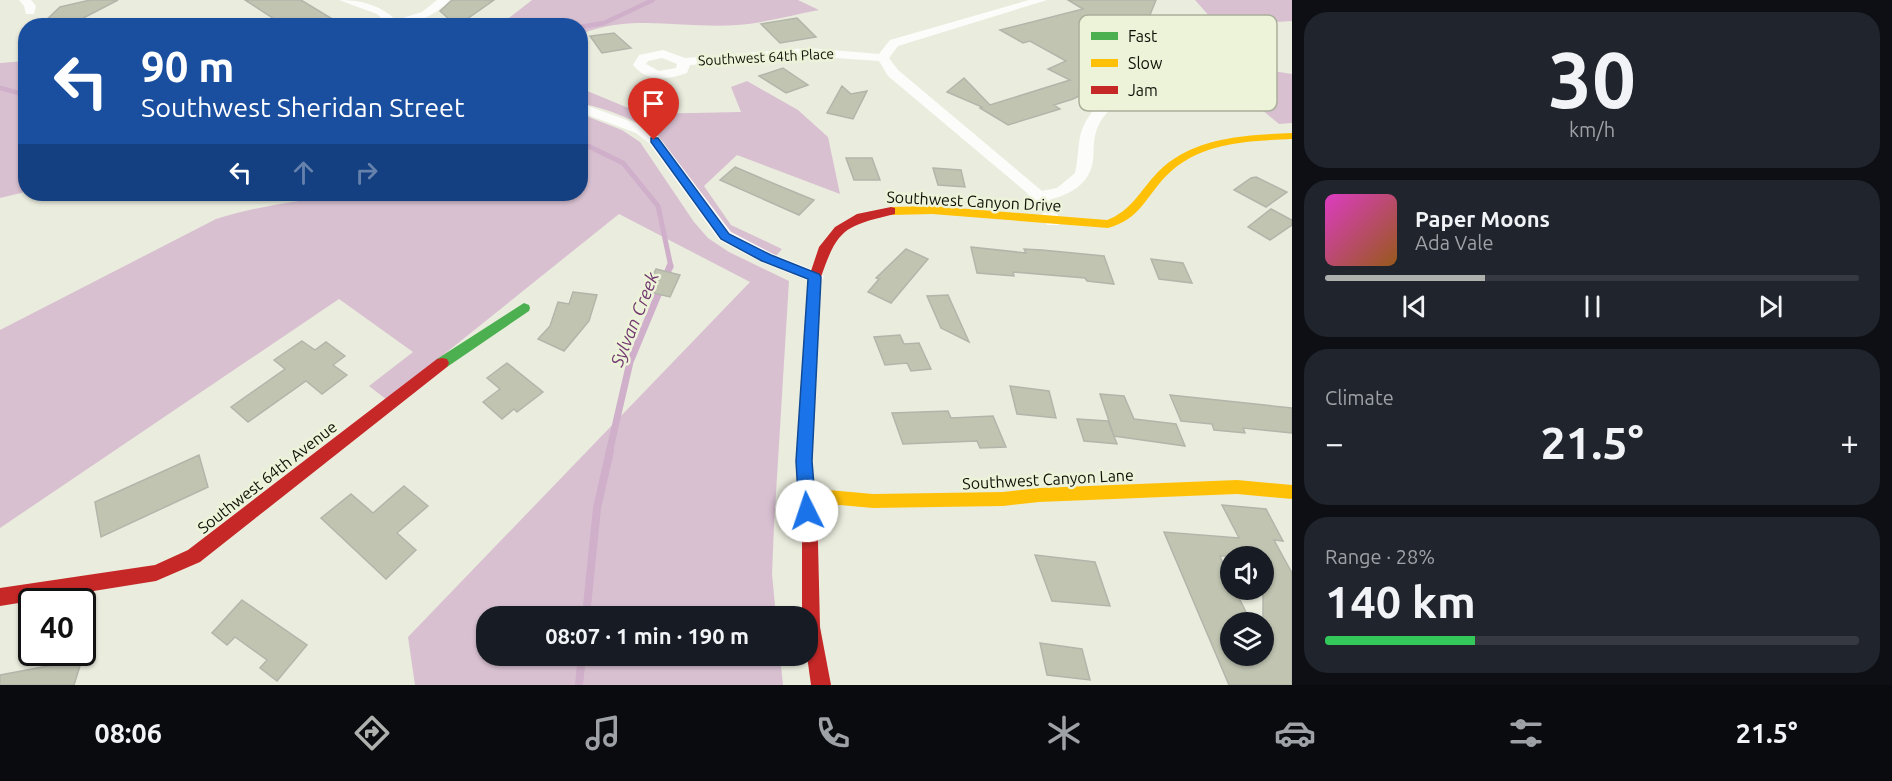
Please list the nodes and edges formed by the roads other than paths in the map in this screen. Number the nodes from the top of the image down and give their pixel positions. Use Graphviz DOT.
graph roads {
  1 [pos="25,0"];
  2 [pos="345,0"];
  3 [pos="444,0"];
  4 [pos="1041,0"];
  5 [pos="30,12"];
  6 [pos="387,18"];
  7 [pos="414,18"];
  8 [pos="883,58"];
  9 [pos="684,62"];
  10 [pos="588,110"];
  11 [pos="1102,111"];
  12 [pos="1292,136"];
  13 [pos="1040,197"];
  14 [pos="1053,221"];
  15 [pos="815,277"];
  16 [pos="524,308"];
  17 [pos="1292,492"];
  18 [pos="806,495"];
  19 [pos="0,597"];
  20 [pos="820,685"];
  1 -- 5 [label="street"];
  2 -- 6 [label="street"];
  3 -- 7 [label="street"];
  4 -- 8 [label="street"];
  8 -- 9 [label="street, Southwest 64th Place"];
  8 -- 13 [label="street"];
  10 -- 15 [label="street"];
  11 -- 13 [label="street"];
  12 -- 14 [label="street, Southwest Canyon Drive"];
  13 -- 14 [label="street"];
  14 -- 15 [label="street, Southwest Canyon Drive"];
  15 -- 18 [label="street, Southwest Canyon Drive"];
  16 -- 19 [label="street, Southwest 64th Avenue"];
  17 -- 18 [label="street, Southwest Canyon Lane"];
  18 -- 20 [label="street, Southwest Canyon Drive"];
}
